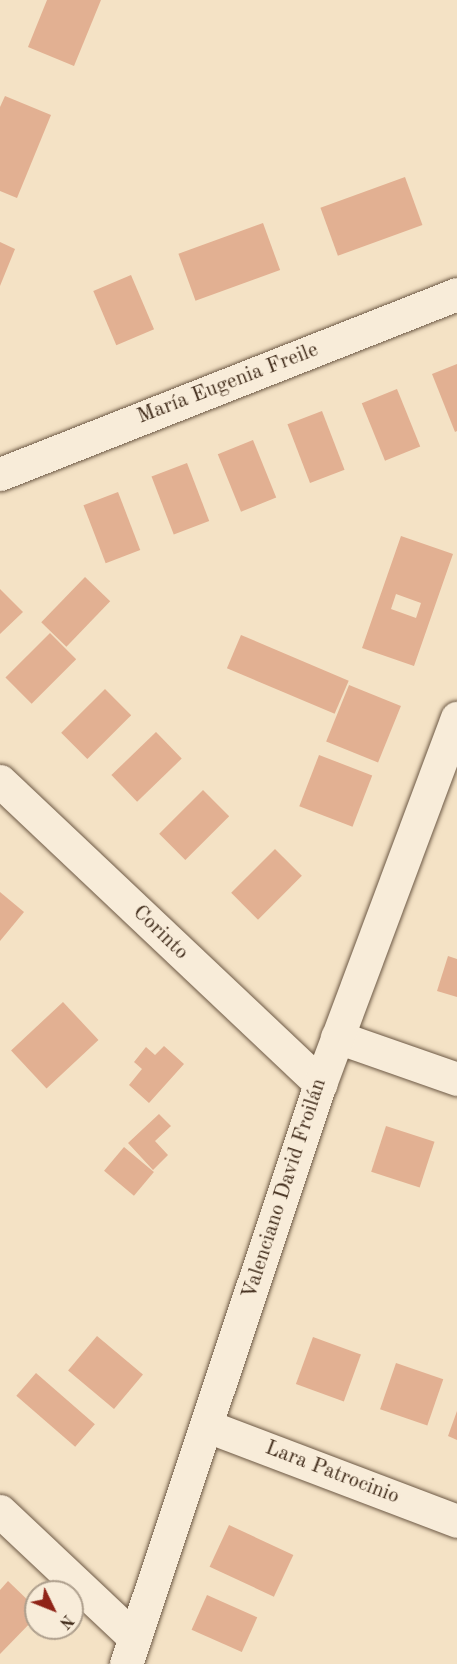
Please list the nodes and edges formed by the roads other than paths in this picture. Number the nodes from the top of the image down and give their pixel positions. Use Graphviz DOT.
graph roads {
  1 [pos="457,294"];
  2 [pos="0,474"];
  3 [pos="457,718"];
  4 [pos="0,781"];
  5 [pos="337,1037"];
  6 [pos="457,1079"];
  7 [pos="320,1084"];
  8 [pos="207,1426"];
  9 [pos="0,1511"];
  10 [pos="457,1521"];
  11 [pos="130,1651"];
  1 -- 2 [label="street, María Eugenia Freile"];
  3 -- 5 [label="street, Valenciano David Froilán"];
  4 -- 7 [label="street, Corinto"];
  5 -- 6 [label="street"];
  5 -- 7 [label="street, Valenciano David Froilán"];
  7 -- 8 [label="street, Valenciano David Froilán"];
  8 -- 10 [label="street, Lara Patrocinio"];
  8 -- 11 [label="street, Valenciano David Froilán"];
  9 -- 11 [label="street"];
}
